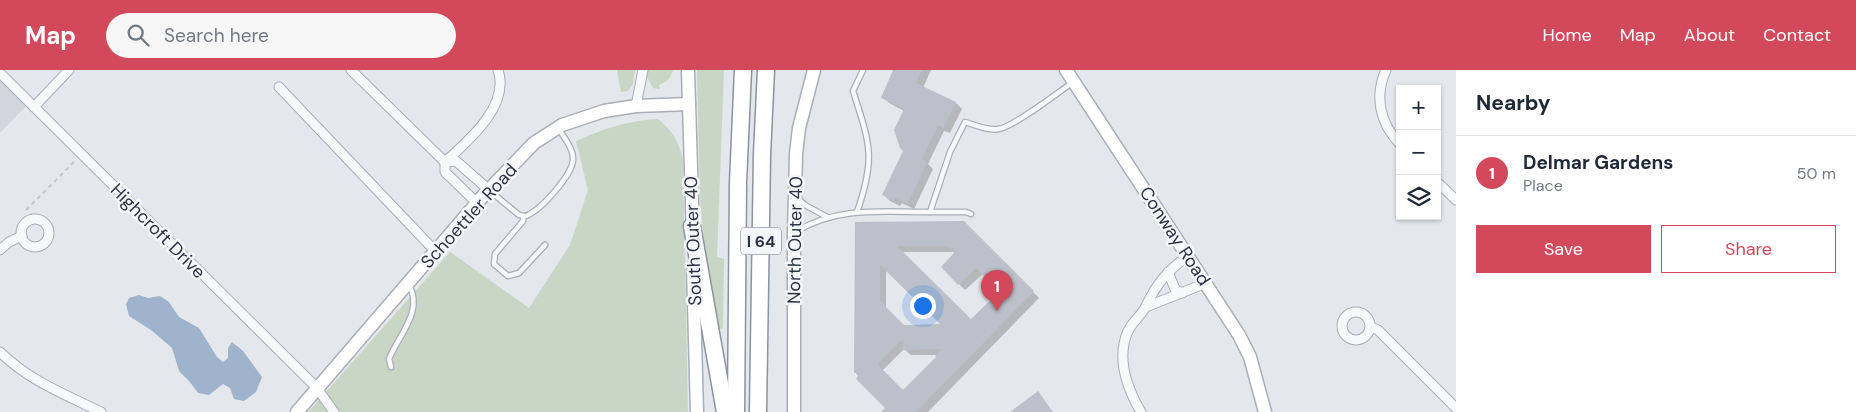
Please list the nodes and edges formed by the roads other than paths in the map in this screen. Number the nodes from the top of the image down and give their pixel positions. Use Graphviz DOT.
graph roads {
  1 [pos="69,70"];
  2 [pos="351,70"];
  3 [pos="498,70"];
  4 [pos="643,70"];
  5 [pos="688,70"];
  6 [pos="743,70"];
  7 [pos="766,70"];
  8 [pos="814,70"];
  9 [pos="863,70"];
  10 [pos="1066,70"];
  11 [pos="1386,70"];
  12 [pos="0,73"];
  13 [pos="1074,82"];
  14 [pos="279,87"];
  15 [pos="689,104"];
  16 [pos="636,106"];
  17 [pos="34,107"];
  18 [pos="558,128"];
  19 [pos="1396,139"];
  20 [pos="445,162"];
  21 [pos="1441,186"];
  22 [pos="489,190"];
  23 [pos="794,195"];
  24 [pos="1456,200"];
  25 [pos="477,203"];
  26 [pos="857,212"];
  27 [pos="930,212"];
  28 [pos="971,214"];
  29 [pos="524,216"];
  30 [pos="827,217"];
  31 [pos="692,226"];
  32 [pos="794,233"];
  33 [pos="22,236"];
  34 [pos="545,245"];
  35 [pos="0,250"];
  36 [pos="436,252"];
  37 [pos="1188,256"];
  38 [pos="1168,272"];
  39 [pos="1206,283"];
  40 [pos="408,284"];
  41 [pos="1182,292"];
  42 [pos="1146,307"];
  43 [pos="1371,327"];
  44 [pos="0,352"];
  45 [pos="391,367"];
  46 [pos="317,388"];
  47 [pos="1456,408"];
  48 [pos="101,412"];
  49 [pos="297,412"];
  50 [pos="334,412"];
  51 [pos="697,412"];
  52 [pos="725,412"];
  53 [pos="736,412"];
  54 [pos="758,412"];
  55 [pos="794,412"];
  56 [pos="1141,412"];
  57 [pos="1265,412"];
  1 -- 17 [label="street"];
  2 -- 20 [label="street"];
  3 -- 20 [label="street"];
  4 -- 16 [label="street"];
  5 -- 15 [label="street, South Outer 40"];
  6 -- 53 [label="highway, I 64"];
  7 -- 54 [label="highway, I 64"];
  8 -- 23 [label="street, North Outer 40"];
  9 -- 26 [label="lane"];
  10 -- 13 [label="street, Conway Road"];
  11 -- 19 [label="street"];
  12 -- 17 [label="street, Highcroft Drive"];
  13 -- 27 [label="lane"];
  13 -- 37 [label="street, Conway Road"];
  14 -- 36 [label="street"];
  15 -- 16 [label="street, Schoettler Road"];
  15 -- 31 [label="street, South Outer 40"];
  16 -- 18 [label="street, Schoettler Road"];
  17 -- 46 [label="street, Highcroft Drive"];
  18 -- 22 [label="street, Schoettler Road"];
  18 -- 29 [label="lane"];
  20 -- 22 [label="street"];
  20 -- 25 [label="street"];
  21 -- 24 [label="street"];
  22 -- 25 [label="street, Schoettler Road"];
  22 -- 29 [label="lane"];
  23 -- 30 [label="lane"];
  23 -- 32 [label="street, North Outer 40"];
  25 -- 36 [label="street, Schoettler Road"];
  26 -- 27 [label="lane"];
  26 -- 30 [label="lane"];
  27 -- 28 [label="lane"];
  29 -- 34 [label="lane"];
  30 -- 32 [label="lane"];
  31 -- 51 [label="street, South Outer 40"];
  31 -- 52 [label="highway"];
  32 -- 55 [label="street, North Outer 40"];
  33 -- 35 [label="street"];
  36 -- 40 [label="street, Schoettler Road"];
  37 -- 38 [label="street"];
  37 -- 39 [label="street, Conway Road"];
  38 -- 41 [label="street"];
  38 -- 42 [label="street"];
  39 -- 41 [label="street"];
  39 -- 57 [label="street, Conway Road"];
  40 -- 45 [label="lane"];
  40 -- 46 [label="street, Schoettler Road"];
  41 -- 42 [label="street"];
  42 -- 56 [label="street"];
  43 -- 47 [label="street"];
  44 -- 48 [label="street"];
  46 -- 49 [label="street, Schoettler Road"];
  46 -- 50 [label="street, Highcroft Drive"];
}
